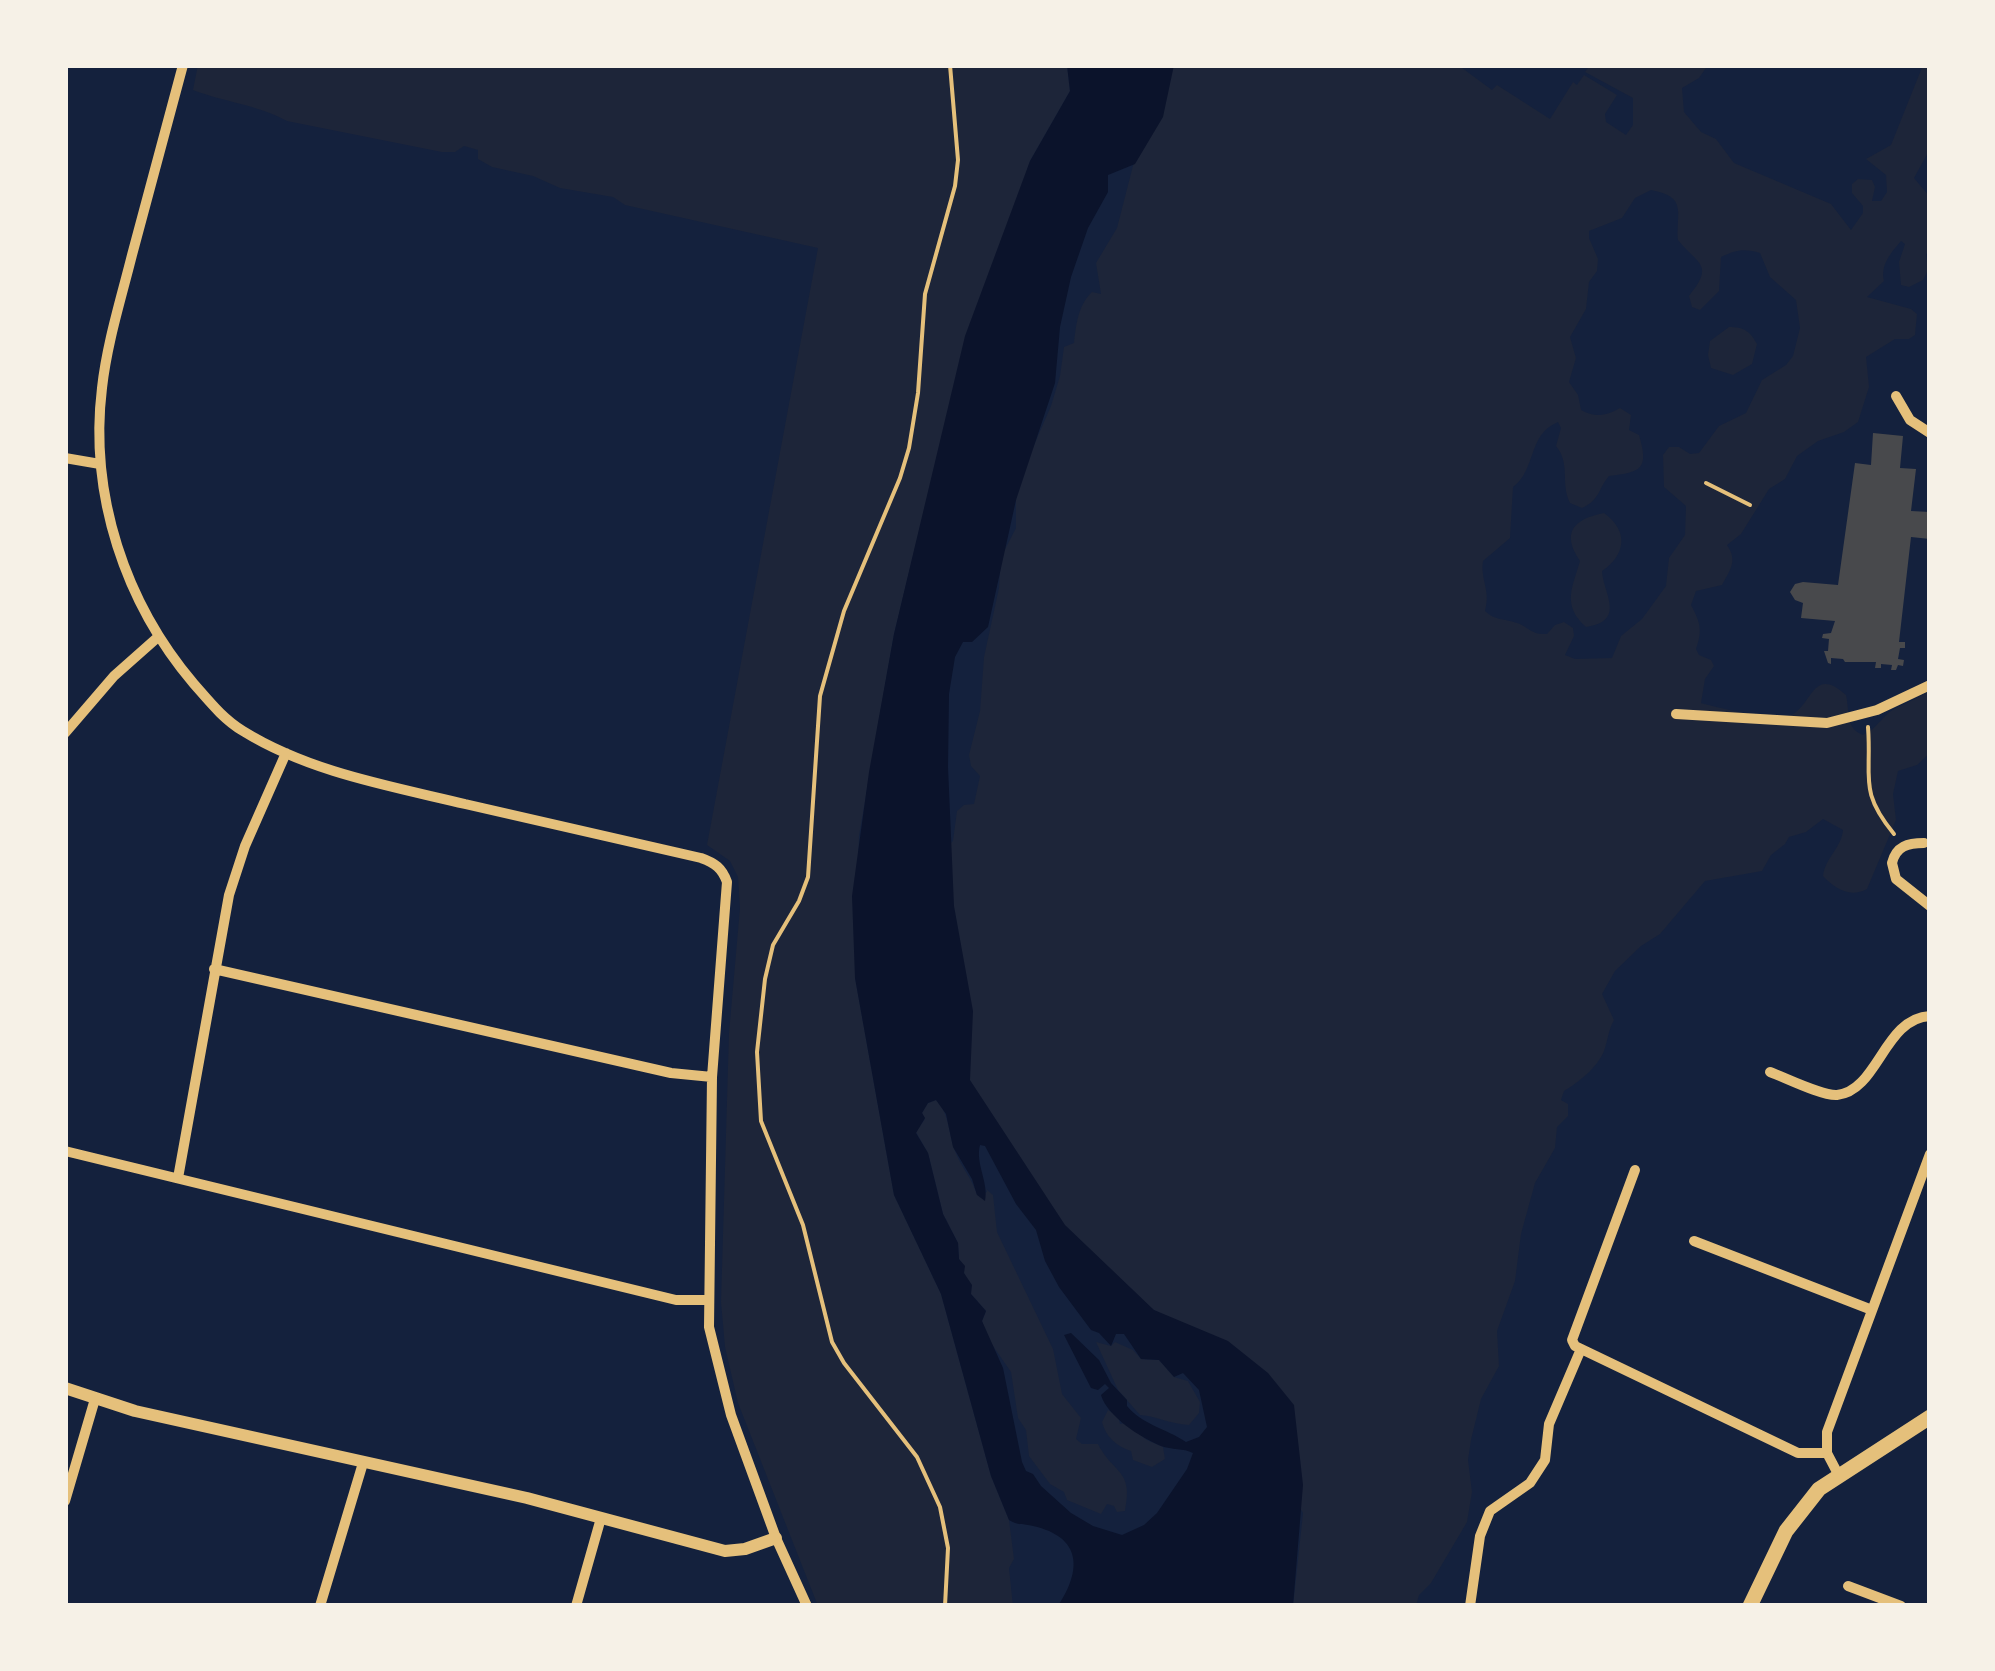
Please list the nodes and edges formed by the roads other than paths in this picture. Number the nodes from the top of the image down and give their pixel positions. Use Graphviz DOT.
graph roads {
  1 [pos="184,65"];
  2 [pos="1896,396"];
  3 [pos="1930,432"];
  4 [pos="65,458"];
  5 [pos="100,464"];
  6 [pos="158,637"];
  7 [pos="1930,685"];
  8 [pos="1676,714"];
  9 [pos="65,733"];
  10 [pos="286,752"];
  11 [pos="1924,843"];
  12 [pos="1930,906"];
  13 [pos="214,969"];
  14 [pos="1930,1016"];
  15 [pos="1770,1072"];
  16 [pos="712,1077"];
  17 [pos="65,1152"];
  18 [pos="1930,1154"];
  19 [pos="1635,1170"];
  20 [pos="178,1178"];
  21 [pos="1694,1241"];
  22 [pos="708,1300"];
  23 [pos="1872,1310"];
  24 [pos="1578,1348"];
  25 [pos="65,1388"];
  26 [pos="95,1399"];
  27 [pos="1930,1417"];
  28 [pos="1827,1453"];
  29 [pos="364,1463"];
  30 [pos="1838,1474"];
  31 [pos="65,1501"];
  32 [pos="601,1518"];
  33 [pos="776,1538"];
  34 [pos="1848,1586"];
  35 [pos="320,1606"];
  36 [pos="576,1606"];
  37 [pos="807,1606"];
  38 [pos="1470,1606"];
  39 [pos="1750,1606"];
  40 [pos="1901,1606"];
  1 -- 5 [label="street"];
  2 -- 3 [label="street"];
  4 -- 5 [label="street"];
  5 -- 6 [label="street"];
  6 -- 9 [label="street"];
  6 -- 10 [label="street"];
  7 -- 8 [label="street"];
  10 -- 13 [label="street"];
  10 -- 16 [label="street"];
  11 -- 12 [label="street"];
  13 -- 16 [label="street"];
  13 -- 20 [label="street"];
  14 -- 15 [label="street"];
  16 -- 22 [label="street"];
  17 -- 20 [label="street"];
  18 -- 23 [label="street"];
  19 -- 24 [label="street"];
  20 -- 22 [label="street"];
  21 -- 23 [label="street"];
  22 -- 33 [label="street"];
  23 -- 28 [label="street"];
  24 -- 28 [label="street"];
  24 -- 38 [label="street"];
  25 -- 26 [label="street"];
  26 -- 29 [label="street"];
  26 -- 31 [label="street"];
  27 -- 30 [label="main road"];
  28 -- 30 [label="street"];
  29 -- 32 [label="street"];
  29 -- 35 [label="street"];
  30 -- 39 [label="main road"];
  32 -- 33 [label="street"];
  32 -- 36 [label="street"];
  33 -- 37 [label="street"];
  34 -- 40 [label="street"];
}
